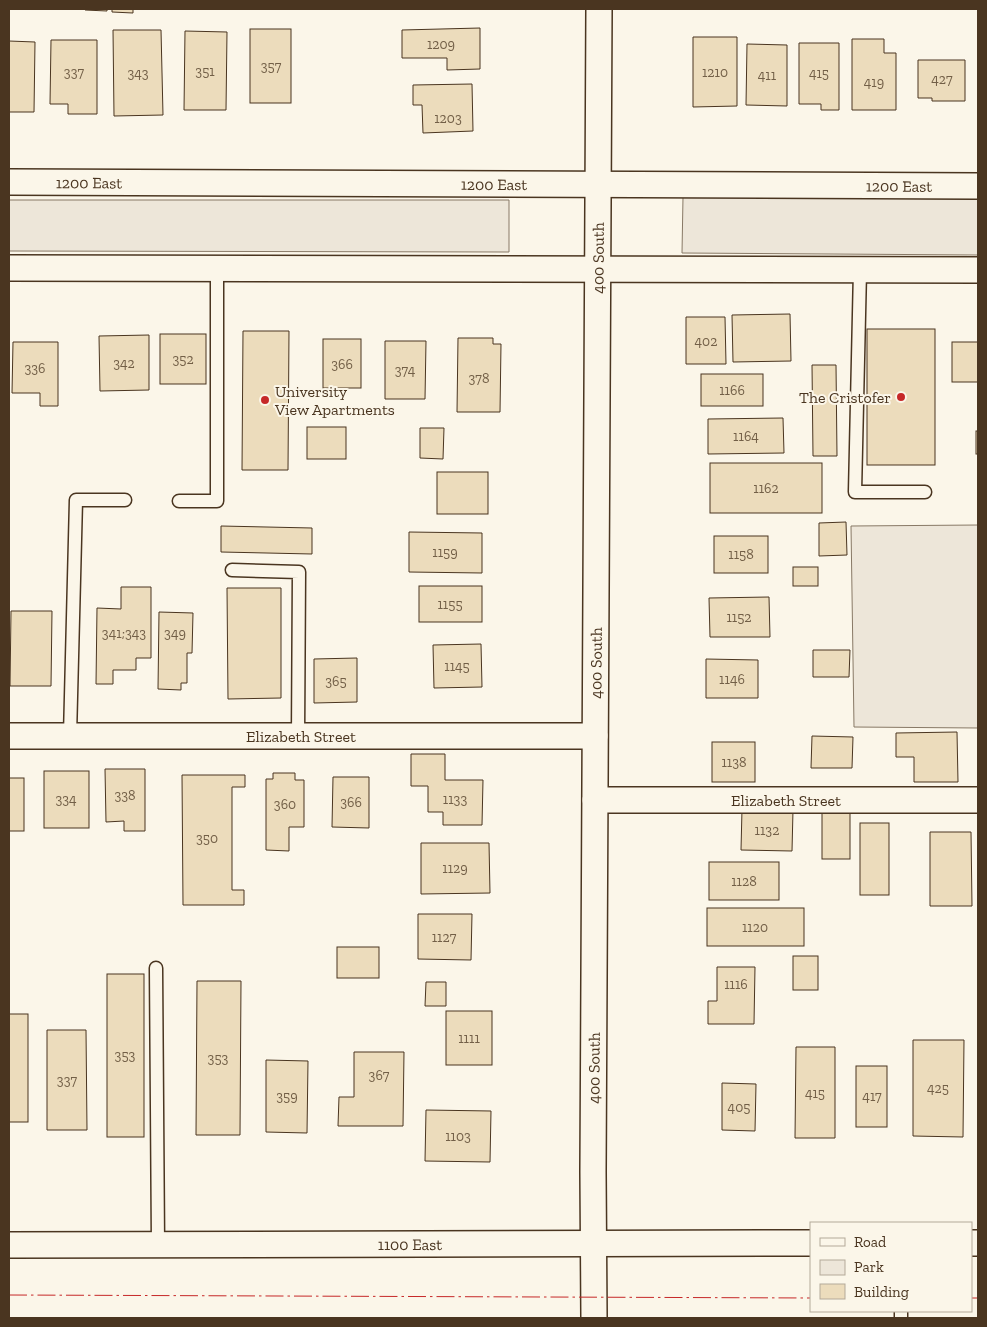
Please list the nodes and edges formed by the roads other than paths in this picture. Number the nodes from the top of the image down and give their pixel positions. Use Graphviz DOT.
graph roads {
  1 [pos="599,9"];
  2 [pos="9,182"];
  3 [pos="598,184"];
  4 [pos="978,186"];
  5 [pos="9,268"];
  6 [pos="217,268"];
  7 [pos="598,269"];
  8 [pos="860,270"];
  9 [pos="978,270"];
  10 [pos="925,492"];
  11 [pos="125,500"];
  12 [pos="179,501"];
  13 [pos="232,570"];
  14 [pos="9,736"];
  15 [pos="70,736"];
  16 [pos="298,736"];
  17 [pos="595,736"];
  18 [pos="595,800"];
  19 [pos="978,800"];
  20 [pos="156,968"];
  21 [pos="810,1243"];
  22 [pos="158,1244"];
  23 [pos="594,1244"];
  24 [pos="9,1245"];
  25 [pos="594,1318"];
  1 -- 3 [label="street, 400 South"];
  2 -- 3 [label="street, 1200 East"];
  3 -- 4 [label="street, 1200 East"];
  3 -- 7 [label="street, 400 South"];
  5 -- 6 [label="street"];
  6 -- 7 [label="street"];
  6 -- 12 [label="lane"];
  7 -- 8 [label="street"];
  7 -- 17 [label="street, 400 South"];
  8 -- 9 [label="street"];
  8 -- 10 [label="lane"];
  11 -- 15 [label="lane"];
  13 -- 16 [label="lane"];
  14 -- 15 [label="street, Elizabeth Street"];
  15 -- 16 [label="street, Elizabeth Street"];
  16 -- 17 [label="street, Elizabeth Street"];
  17 -- 18 [label="street, 400 South"];
  18 -- 19 [label="street, Elizabeth Street"];
  18 -- 23 [label="street, 400 South"];
  20 -- 22 [label="lane"];
  21 -- 23 [label="street, 1100 East"];
  22 -- 23 [label="street, 1100 East"];
  22 -- 24 [label="street, 1100 East"];
  23 -- 25 [label="street, 400 South"];
}
